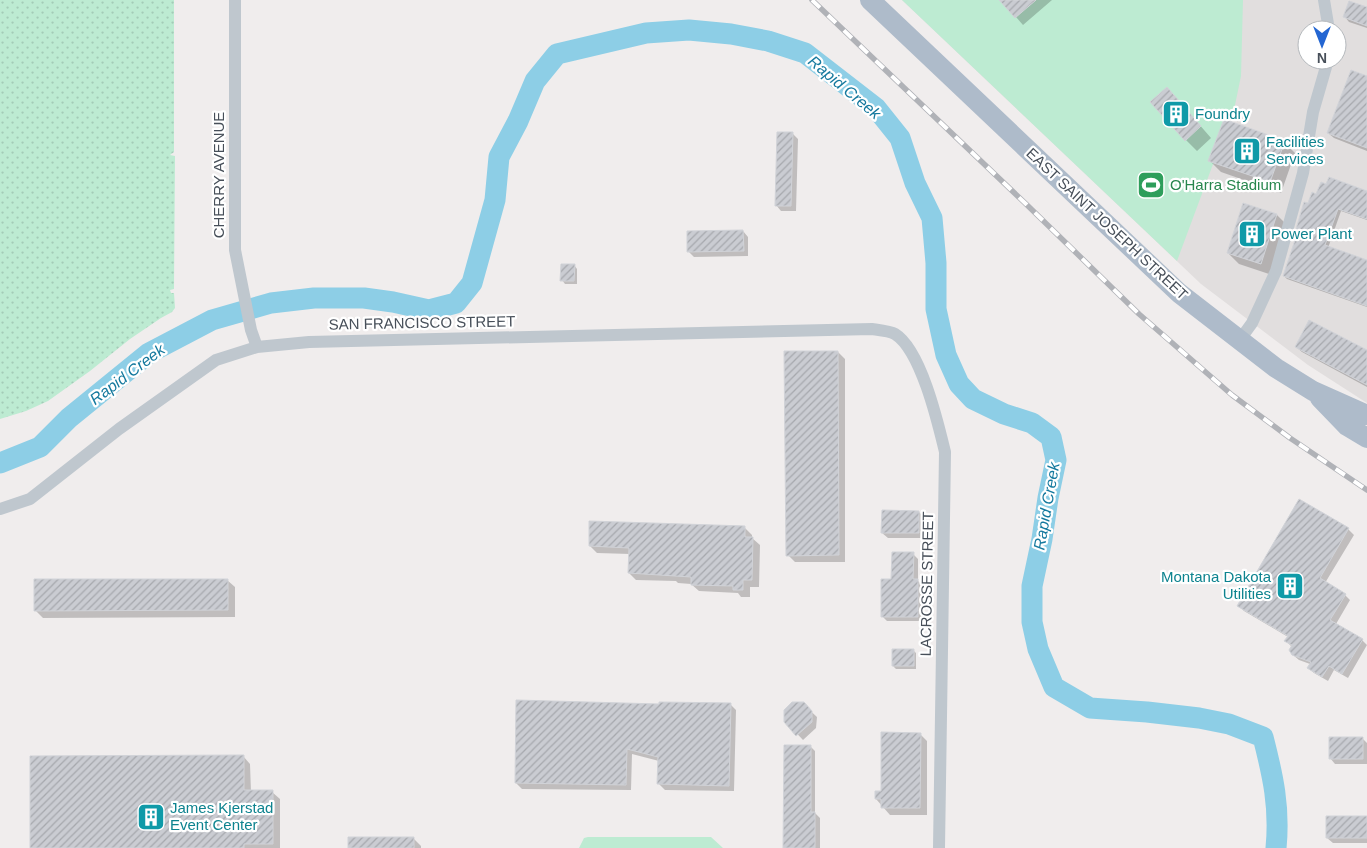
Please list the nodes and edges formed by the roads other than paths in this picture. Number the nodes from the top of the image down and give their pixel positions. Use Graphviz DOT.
graph roads {
  1 [pos="235,0"];
  2 [pos="870,0"];
  3 [pos="1324,0"];
  4 [pos="1327,20"];
  5 [pos="1325,70"];
  6 [pos="895,334"];
  7 [pos="1239,341"];
  8 [pos="256,347"];
  9 [pos="1313,391"];
  10 [pos="1367,415"];
  11 [pos="1367,438"];
  12 [pos="0,509"];
  13 [pos="939,848"];
  1 -- 8 [label="street, CHERRY AVENUE"];
  2 -- 7 [label="main road, EAST SAINT JOSEPH STREET"];
  3 -- 4 [label="street"];
  5 -- 7 [label="street"];
  6 -- 8 [label="street, SAN FRANCISCO STREET"];
  6 -- 13 [label="street, LACROSSE STREET"];
  7 -- 9 [label="main road, EAST SAINT JOSEPH STREET"];
  8 -- 12 [label="street, SAN FRANCISCO STREET"];
  9 -- 10 [label="main road, EAST SAINT JOSEPH STREET"];
  9 -- 11 [label="main road"];
}
